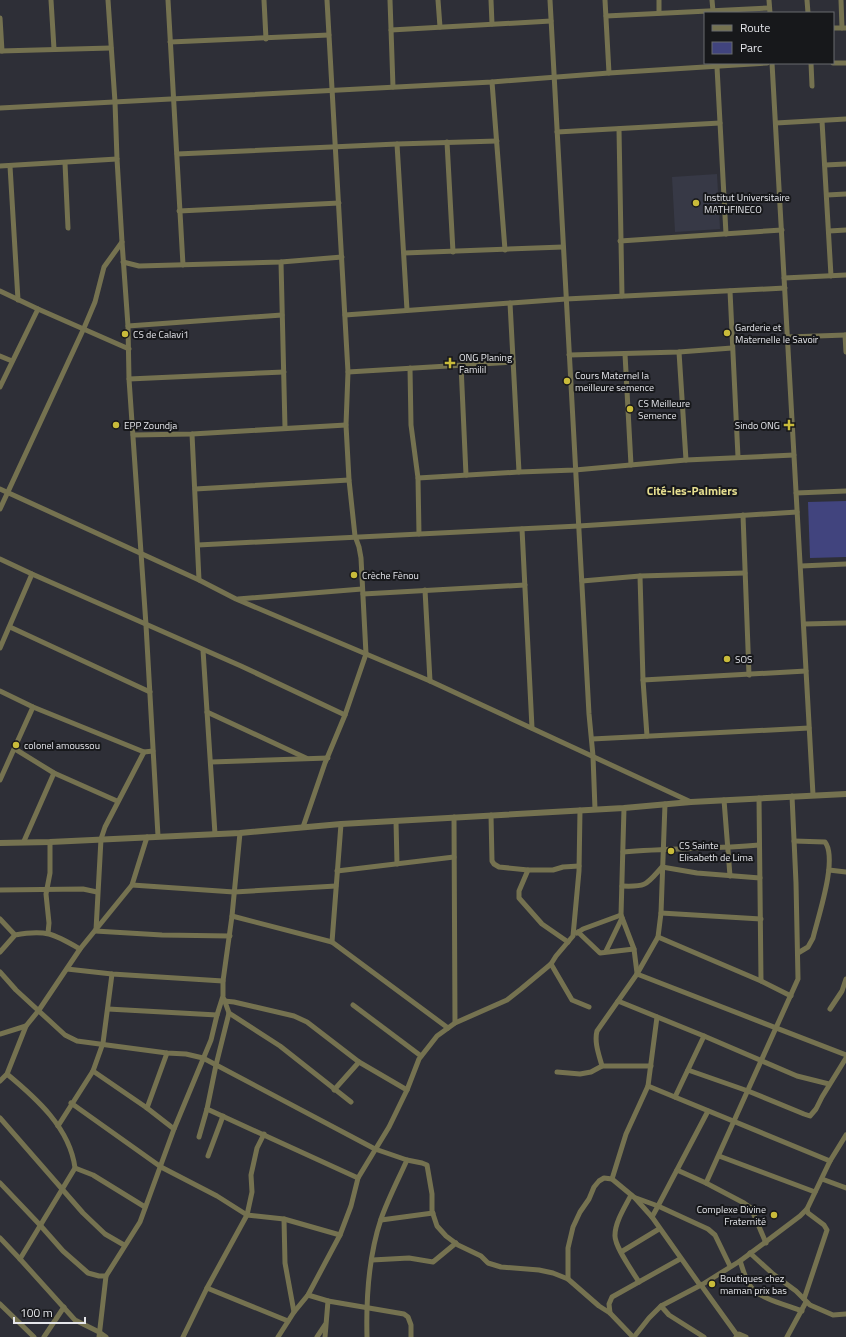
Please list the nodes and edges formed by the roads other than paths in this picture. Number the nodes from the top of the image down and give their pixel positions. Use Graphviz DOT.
graph roads {
  1 [pos="51,0"];
  2 [pos="108,0"];
  3 [pos="168,0"];
  4 [pos="264,0"];
  5 [pos="327,0"];
  6 [pos="390,0"];
  7 [pos="438,0"];
  8 [pos="491,0"];
  9 [pos="550,0"];
  10 [pos="605,0"];
  11 [pos="658,0"];
  12 [pos="712,0"];
  13 [pos="769,0"];
  14 [pos="807,0"];
  15 [pos="841,0"];
  16 [pos="713,11"];
  17 [pos="770,11"];
  18 [pos="808,12"];
  19 [pos="659,13"];
  20 [pos="606,16"];
  21 [pos="0,18"];
  22 [pos="551,20"];
  23 [pos="492,24"];
  24 [pos="440,27"];
  25 [pos="844,28"];
  26 [pos="391,30"];
  27 [pos="329,35"];
  28 [pos="266,39"];
  29 [pos="170,42"];
  30 [pos="111,48"];
  31 [pos="54,49"];
  32 [pos="1,51"];
  33 [pos="834,63"];
  34 [pos="846,63"];
  35 [pos="755,64"];
  36 [pos="772,64"];
  37 [pos="811,64"];
  38 [pos="717,67"];
  39 [pos="609,73"];
  40 [pos="554,77"];
  41 [pos="492,82"];
  42 [pos="812,86"];
  43 [pos="393,87"];
  44 [pos="332,90"];
  45 [pos="173,98"];
  46 [pos="115,102"];
  47 [pos="0,108"];
  48 [pos="846,119"];
  49 [pos="822,120"];
  50 [pos="720,123"];
  51 [pos="776,123"];
  52 [pos="619,129"];
  53 [pos="557,132"];
  54 [pos="497,141"];
  55 [pos="448,142"];
  56 [pos="397,144"];
  57 [pos="335,147"];
  58 [pos="177,154"];
  59 [pos="117,159"];
  60 [pos="65,163"];
  61 [pos="846,164"];
  62 [pos="825,165"];
  63 [pos="0,166"];
  64 [pos="10,166"];
  65 [pos="846,194"];
  66 [pos="827,197"];
  67 [pos="846,198"];
  68 [pos="339,203"];
  69 [pos="179,211"];
  70 [pos="68,228"];
  71 [pos="782,230"];
  72 [pos="846,230"];
  73 [pos="829,231"];
  74 [pos="726,234"];
  75 [pos="620,241"];
  76 [pos="122,242"];
  77 [pos="563,247"];
  78 [pos="505,250"];
  79 [pos="453,252"];
  80 [pos="404,253"];
  81 [pos="342,257"];
  82 [pos="124,262"];
  83 [pos="281,262"];
  84 [pos="183,264"];
  85 [pos="846,275"];
  86 [pos="831,276"];
  87 [pos="784,278"];
  88 [pos="785,288"];
  89 [pos="0,291"];
  90 [pos="730,291"];
  91 [pos="622,296"];
  92 [pos="566,299"];
  93 [pos="18,300"];
  94 [pos="510,303"];
  95 [pos="38,309"];
  96 [pos="407,310"];
  97 [pos="282,315"];
  98 [pos="345,315"];
  99 [pos="128,326"];
  100 [pos="84,328"];
  101 [pos="845,335"];
  102 [pos="788,337"];
  103 [pos="732,348"];
  104 [pos="129,349"];
  105 [pos="679,352"];
  106 [pos="846,352"];
  107 [pos="625,354"];
  108 [pos="0,356"];
  109 [pos="569,356"];
  110 [pos="12,361"];
  111 [pos="513,362"];
  112 [pos="461,365"];
  113 [pos="410,368"];
  114 [pos="284,372"];
  115 [pos="348,372"];
  116 [pos="129,378"];
  117 [pos="0,386"];
  118 [pos="346,425"];
  119 [pos="285,428"];
  120 [pos="192,434"];
  121 [pos="133,435"];
  122 [pos="794,455"];
  123 [pos="738,457"];
  124 [pos="686,460"];
  125 [pos="632,465"];
  126 [pos="575,470"];
  127 [pos="519,472"];
  128 [pos="466,475"];
  129 [pos="418,478"];
  130 [pos="349,480"];
  131 [pos="0,489"];
  132 [pos="194,489"];
  133 [pos="846,491"];
  134 [pos="7,492"];
  135 [pos="796,493"];
  136 [pos="0,509"];
  137 [pos="797,512"];
  138 [pos="743,515"];
  139 [pos="579,526"];
  140 [pos="522,529"];
  141 [pos="419,534"];
  142 [pos="355,536"];
  143 [pos="198,545"];
  144 [pos="141,554"];
  145 [pos="0,559"];
  146 [pos="846,564"];
  147 [pos="800,566"];
  148 [pos="745,573"];
  149 [pos="32,574"];
  150 [pos="640,576"];
  151 [pos="199,580"];
  152 [pos="582,581"];
  153 [pos="524,585"];
  154 [pos="425,590"];
  155 [pos="362,591"];
  156 [pos="236,599"];
  157 [pos="846,623"];
  158 [pos="804,624"];
  159 [pos="146,625"];
  160 [pos="10,627"];
  161 [pos="0,648"];
  162 [pos="203,650"];
  163 [pos="366,654"];
  164 [pos="806,671"];
  165 [pos="749,675"];
  166 [pos="643,680"];
  167 [pos="430,681"];
  168 [pos="0,691"];
  169 [pos="150,692"];
  170 [pos="33,707"];
  171 [pos="207,712"];
  172 [pos="345,715"];
  173 [pos="532,728"];
  174 [pos="810,728"];
  175 [pos="647,736"];
  176 [pos="592,739"];
  177 [pos="14,748"];
  178 [pos="153,751"];
  179 [pos="144,752"];
  180 [pos="593,756"];
  181 [pos="328,758"];
  182 [pos="308,759"];
  183 [pos="211,762"];
  184 [pos="54,773"];
  185 [pos="0,780"];
  186 [pos="846,794"];
  187 [pos="813,795"];
  188 [pos="792,796"];
  189 [pos="759,798"];
  190 [pos="724,800"];
  191 [pos="118,801"];
  192 [pos="691,802"];
  193 [pos="665,804"];
  194 [pos="624,808"];
  195 [pos="595,809"];
  196 [pos="580,810"];
  197 [pos="491,815"];
  198 [pos="454,817"];
  199 [pos="396,821"];
  200 [pos="341,824"];
  201 [pos="303,827"];
  202 [pos="240,833"];
  203 [pos="215,834"];
  204 [pos="147,836"];
  205 [pos="158,836"];
  206 [pos="101,839"];
  207 [pos="794,841"];
  208 [pos="24,842"];
  209 [pos="50,842"];
  210 [pos="0,843"];
  211 [pos="759,845"];
  212 [pos="727,848"];
  213 [pos="663,849"];
  214 [pos="623,852"];
  215 [pos="454,857"];
  216 [pos="397,864"];
  217 [pos="579,866"];
  218 [pos="662,867"];
  219 [pos="528,870"];
  220 [pos="829,870"];
  221 [pos="337,871"];
  222 [pos="846,872"];
  223 [pos="730,876"];
  224 [pos="760,878"];
  225 [pos="132,885"];
  226 [pos="336,886"];
  227 [pos="622,886"];
  228 [pos="47,888"];
  229 [pos="0,890"];
  230 [pos="97,892"];
  231 [pos="234,892"];
  232 [pos="660,913"];
  233 [pos="232,916"];
  234 [pos="621,917"];
  235 [pos="0,919"];
  236 [pos="761,919"];
  237 [pos="95,930"];
  238 [pos="578,932"];
  239 [pos="48,933"];
  240 [pos="15,935"];
  241 [pos="230,936"];
  242 [pos="573,936"];
  243 [pos="658,937"];
  244 [pos="332,942"];
  245 [pos="568,942"];
  246 [pos="80,949"];
  247 [pos="634,949"];
  248 [pos="0,952"];
  249 [pos="606,952"];
  250 [pos="798,953"];
  251 [pos="551,964"];
  252 [pos="67,969"];
  253 [pos="0,972"];
  254 [pos="112,974"];
  255 [pos="637,974"];
  256 [pos="846,979"];
  257 [pos="223,981"];
  258 [pos="761,981"];
  259 [pos="791,996"];
  260 [pos="223,999"];
  261 [pos="618,1001"];
  262 [pos="353,1005"];
  263 [pos="589,1008"];
  264 [pos="108,1009"];
  265 [pos="830,1009"];
  266 [pos="39,1010"];
  267 [pos="229,1013"];
  268 [pos="217,1015"];
  269 [pos="657,1017"];
  270 [pos="455,1023"];
  271 [pos="26,1026"];
  272 [pos="448,1028"];
  273 [pos="777,1028"];
  274 [pos="0,1034"];
  275 [pos="704,1036"];
  276 [pos="103,1043"];
  277 [pos="167,1053"];
  278 [pos="421,1056"];
  279 [pos="846,1057"];
  280 [pos="203,1058"];
  281 [pos="761,1061"];
  282 [pos="359,1062"];
  283 [pos="216,1065"];
  284 [pos="602,1066"];
  285 [pos="651,1066"];
  286 [pos="93,1070"];
  287 [pos="688,1070"];
  288 [pos="557,1072"];
  289 [pos="7,1074"];
  290 [pos="0,1081"];
  291 [pos="829,1084"];
  292 [pos="648,1086"];
  293 [pos="334,1090"];
  294 [pos="407,1090"];
  295 [pos="748,1091"];
  296 [pos="675,1097"];
  297 [pos="351,1102"];
  298 [pos="71,1103"];
  299 [pos="147,1108"];
  300 [pos="207,1109"];
  301 [pos="708,1111"];
  302 [pos="223,1116"];
  303 [pos="0,1118"];
  304 [pos="734,1122"];
  305 [pos="58,1126"];
  306 [pos="174,1129"];
  307 [pos="264,1134"];
  308 [pos="846,1135"];
  309 [pos="199,1137"];
  310 [pos="375,1149"];
  311 [pos="208,1156"];
  312 [pos="718,1156"];
  313 [pos="407,1160"];
  314 [pos="830,1161"];
  315 [pos="161,1167"];
  316 [pos="75,1168"];
  317 [pos="677,1170"];
  318 [pos="358,1178"];
  319 [pos="822,1178"];
  320 [pos="612,1179"];
  321 [pos="0,1183"];
  322 [pos="706,1183"];
  323 [pos="846,1188"];
  324 [pos="62,1189"];
  325 [pos="815,1192"];
  326 [pos="633,1196"];
  327 [pos="658,1206"];
  328 [pos="145,1207"];
  329 [pos="807,1209"];
  330 [pos="433,1213"];
  331 [pos="247,1216"];
  332 [pos="652,1217"];
  333 [pos="284,1219"];
  334 [pos="381,1220"];
  335 [pos="40,1225"];
  336 [pos="659,1229"];
  337 [pos="340,1235"];
  338 [pos="0,1238"];
  339 [pos="456,1243"];
  340 [pos="766,1243"];
  341 [pos="124,1245"];
  342 [pos="621,1252"];
  343 [pos="750,1253"];
  344 [pos="20,1259"];
  345 [pos="680,1259"];
  346 [pos="372,1260"];
  347 [pos="740,1261"];
  348 [pos="730,1266"];
  349 [pos="106,1276"];
  350 [pos="568,1279"];
  351 [pos="639,1282"];
  352 [pos="701,1285"];
  353 [pos="207,1288"];
  354 [pos="308,1295"];
  355 [pos="805,1300"];
  356 [pos="328,1301"];
  357 [pos="0,1304"];
  358 [pos="661,1306"];
  359 [pos="64,1307"];
  360 [pos="366,1308"];
  361 [pos="802,1311"];
  362 [pos="294,1312"];
  363 [pos="610,1313"];
  364 [pos="846,1314"];
  365 [pos="288,1321"];
  366 [pos="325,1324"];
  367 [pos="99,1334"];
  368 [pos="736,1336"];
  369 [pos="34,1337"];
  370 [pos="44,1337"];
  371 [pos="106,1337"];
  372 [pos="183,1337"];
  373 [pos="278,1337"];
  374 [pos="317,1337"];
  375 [pos="325,1337"];
  376 [pos="367,1337"];
  377 [pos="411,1337"];
  378 [pos="634,1337"];
  379 [pos="704,1337"];
  380 [pos="746,1337"];
  381 [pos="787,1337"];
  1 -- 31 [label="street"];
  2 -- 30 [label="street"];
  3 -- 29 [label="street"];
  4 -- 28 [label="street"];
  5 -- 27 [label="street"];
  6 -- 26 [label="street"];
  7 -- 24 [label="street"];
  8 -- 23 [label="street"];
  9 -- 22 [label="street"];
  10 -- 20 [label="street"];
  11 -- 19 [label="street"];
  12 -- 16 [label="street"];
  13 -- 17 [label="street"];
  14 -- 18 [label="street"];
  15 -- 25 [label="street"];
  16 -- 17 [label="street"];
  16 -- 19 [label="street"];
  19 -- 20 [label="street"];
  20 -- 39 [label="street"];
  21 -- 32 [label="street"];
  22 -- 23 [label="street"];
  22 -- 40 [label="street"];
  23 -- 24 [label="street"];
  24 -- 26 [label="street"];
  26 -- 43 [label="street"];
  27 -- 28 [label="street"];
  27 -- 44 [label="street"];
  28 -- 29 [label="street"];
  29 -- 45 [label="street"];
  30 -- 31 [label="street"];
  30 -- 46 [label="street"];
  31 -- 32 [label="street"];
  33 -- 34 [label="street"];
  35 -- 38 [label="street"];
  36 -- 51 [label="street"];
  37 -- 42 [label="street"];
  38 -- 39 [label="street"];
  38 -- 50 [label="street"];
  39 -- 40 [label="street"];
  40 -- 41 [label="street"];
  40 -- 53 [label="street"];
  41 -- 43 [label="street"];
  41 -- 54 [label="street"];
  43 -- 44 [label="street"];
  44 -- 45 [label="street"];
  44 -- 57 [label="street"];
  45 -- 46 [label="street"];
  45 -- 58 [label="street"];
  46 -- 47 [label="street"];
  46 -- 59 [label="street"];
  48 -- 49 [label="street"];
  49 -- 51 [label="street"];
  49 -- 62 [label="street"];
  50 -- 52 [label="street"];
  50 -- 74 [label="street"];
  51 -- 71 [label="street"];
  52 -- 53 [label="street"];
  52 -- 75 [label="street"];
  53 -- 77 [label="street"];
  54 -- 55 [label="street"];
  54 -- 78 [label="street"];
  55 -- 56 [label="street"];
  55 -- 79 [label="street"];
  56 -- 57 [label="street"];
  56 -- 80 [label="street"];
  57 -- 58 [label="street"];
  57 -- 68 [label="street"];
  58 -- 69 [label="street"];
  59 -- 60 [label="street"];
  59 -- 76 [label="street"];
  60 -- 64 [label="street"];
  60 -- 70 [label="street"];
  61 -- 62 [label="street"];
  62 -- 66 [label="street"];
  63 -- 64 [label="street"];
  64 -- 93 [label="street"];
  65 -- 66 [label="street"];
  66 -- 67 [label="street"];
  66 -- 73 [label="street"];
  68 -- 69 [label="street"];
  68 -- 81 [label="street"];
  69 -- 84 [label="street"];
  71 -- 74 [label="street"];
  71 -- 87 [label="street"];
  72 -- 73 [label="street"];
  73 -- 86 [label="street"];
  74 -- 75 [label="street"];
  75 -- 91 [label="street"];
  76 -- 82 [label="street"];
  76 -- 100 [label="street"];
  77 -- 78 [label="street"];
  77 -- 92 [label="street"];
  78 -- 79 [label="street"];
  79 -- 80 [label="street"];
  80 -- 96 [label="street"];
  81 -- 83 [label="street"];
  81 -- 98 [label="street"];
  82 -- 84 [label="street"];
  82 -- 99 [label="street"];
  83 -- 84 [label="street"];
  83 -- 97 [label="street"];
  85 -- 86 [label="street"];
  86 -- 87 [label="street"];
  87 -- 88 [label="street"];
  88 -- 90 [label="street"];
  88 -- 102 [label="street"];
  89 -- 93 [label="street"];
  90 -- 91 [label="street"];
  90 -- 103 [label="street"];
  91 -- 92 [label="street"];
  92 -- 94 [label="street"];
  92 -- 109 [label="street"];
  93 -- 95 [label="street"];
  94 -- 96 [label="street"];
  94 -- 111 [label="street"];
  95 -- 100 [label="street"];
  95 -- 110 [label="street"];
  96 -- 98 [label="street"];
  97 -- 99 [label="street"];
  97 -- 114 [label="street"];
  98 -- 115 [label="street"];
  99 -- 104 [label="street"];
  100 -- 104 [label="street"];
  100 -- 134 [label="street"];
  101 -- 102 [label="street"];
  101 -- 106 [label="street"];
  102 -- 122 [label="street"];
  103 -- 105 [label="street"];
  103 -- 123 [label="street"];
  104 -- 116 [label="street"];
  105 -- 107 [label="street"];
  105 -- 124 [label="street"];
  107 -- 109 [label="street"];
  107 -- 125 [label="street"];
  108 -- 110 [label="street"];
  109 -- 126 [label="street"];
  110 -- 117 [label="street"];
  111 -- 112 [label="street"];
  111 -- 127 [label="street"];
  112 -- 113 [label="street"];
  112 -- 128 [label="street"];
  113 -- 115 [label="street"];
  113 -- 129 [label="street"];
  114 -- 116 [label="street"];
  114 -- 119 [label="street"];
  115 -- 118 [label="street"];
  116 -- 121 [label="street"];
  118 -- 119 [label="street"];
  118 -- 130 [label="street"];
  119 -- 120 [label="street"];
  120 -- 121 [label="street"];
  120 -- 132 [label="street"];
  121 -- 144 [label="street"];
  122 -- 123 [label="street"];
  122 -- 135 [label="street"];
  123 -- 124 [label="street"];
  124 -- 125 [label="street"];
  125 -- 126 [label="street"];
  126 -- 127 [label="street"];
  126 -- 139 [label="street"];
  127 -- 128 [label="street"];
  128 -- 129 [label="street"];
  129 -- 141 [label="street"];
  130 -- 132 [label="street"];
  130 -- 142 [label="street"];
  131 -- 134 [label="street"];
  132 -- 143 [label="street"];
  133 -- 135 [label="street"];
  134 -- 136 [label="street"];
  134 -- 144 [label="street"];
  135 -- 137 [label="street"];
  137 -- 138 [label="street"];
  137 -- 147 [label="street"];
  138 -- 139 [label="street"];
  138 -- 148 [label="street"];
  139 -- 140 [label="street"];
  139 -- 152 [label="street"];
  140 -- 141 [label="street"];
  140 -- 153 [label="street"];
  141 -- 142 [label="street"];
  142 -- 143 [label="street"];
  142 -- 155 [label="street"];
  143 -- 151 [label="street"];
  144 -- 151 [label="street"];
  144 -- 159 [label="street"];
  145 -- 149 [label="street"];
  146 -- 147 [label="street"];
  147 -- 158 [label="street"];
  148 -- 150 [label="street"];
  148 -- 165 [label="street"];
  149 -- 159 [label="street"];
  149 -- 160 [label="street"];
  150 -- 152 [label="street"];
  150 -- 166 [label="street"];
  151 -- 156 [label="street"];
  152 -- 176 [label="street"];
  153 -- 154 [label="street"];
  153 -- 173 [label="street"];
  154 -- 155 [label="street"];
  154 -- 167 [label="street"];
  155 -- 156 [label="street"];
  155 -- 163 [label="street"];
  156 -- 163 [label="street"];
  157 -- 158 [label="street"];
  158 -- 164 [label="street"];
  159 -- 162 [label="street"];
  159 -- 169 [label="street"];
  160 -- 161 [label="street"];
  160 -- 169 [label="street"];
  162 -- 171 [label="street"];
  162 -- 172 [label="street"];
  163 -- 167 [label="street"];
  163 -- 172 [label="street"];
  164 -- 165 [label="street"];
  164 -- 174 [label="street"];
  165 -- 166 [label="street"];
  166 -- 175 [label="street"];
  167 -- 173 [label="street"];
  168 -- 170 [label="street"];
  169 -- 178 [label="street"];
  170 -- 177 [label="street"];
  170 -- 179 [label="street"];
  171 -- 182 [label="street"];
  171 -- 183 [label="street"];
  172 -- 181 [label="street"];
  173 -- 180 [label="street"];
  174 -- 175 [label="street"];
  174 -- 187 [label="street"];
  175 -- 176 [label="street"];
  176 -- 180 [label="street"];
  177 -- 184 [label="street"];
  177 -- 185 [label="street"];
  178 -- 179 [label="street"];
  178 -- 205 [label="street"];
  179 -- 191 [label="street"];
  180 -- 192 [label="street"];
  180 -- 195 [label="street"];
  181 -- 182 [label="street"];
  181 -- 201 [label="street"];
  182 -- 183 [label="street"];
  183 -- 203 [label="street"];
  184 -- 191 [label="street"];
  184 -- 208 [label="street"];
  186 -- 187 [label="street"];
  187 -- 188 [label="street"];
  188 -- 189 [label="street"];
  188 -- 207 [label="street"];
  189 -- 190 [label="street"];
  189 -- 211 [label="street"];
  190 -- 192 [label="street"];
  190 -- 212 [label="street"];
  191 -- 206 [label="street"];
  192 -- 193 [label="street"];
  193 -- 194 [label="street"];
  193 -- 213 [label="street"];
  194 -- 195 [label="street"];
  194 -- 214 [label="street"];
  195 -- 196 [label="street"];
  196 -- 197 [label="street"];
  196 -- 217 [label="street"];
  197 -- 198 [label="street"];
  197 -- 219 [label="street"];
  198 -- 199 [label="street"];
  198 -- 215 [label="street"];
  199 -- 200 [label="street"];
  199 -- 216 [label="street"];
  200 -- 201 [label="street"];
  200 -- 221 [label="street"];
  201 -- 202 [label="street"];
  202 -- 203 [label="street"];
  202 -- 231 [label="street"];
  203 -- 205 [label="street"];
  204 -- 205 [label="street"];
  204 -- 206 [label="street"];
  204 -- 225 [label="street"];
  206 -- 209 [label="street"];
  206 -- 230 [label="street"];
  207 -- 220 [label="street"];
  207 -- 250 [label="street"];
  208 -- 209 [label="street"];
  208 -- 210 [label="street"];
  209 -- 228 [label="street"];
  211 -- 212 [label="street"];
  211 -- 224 [label="street"];
  212 -- 213 [label="street"];
  212 -- 223 [label="street"];
  213 -- 214 [label="street"];
  213 -- 218 [label="street"];
  214 -- 227 [label="street"];
  215 -- 216 [label="street"];
  215 -- 270 [label="street"];
  216 -- 221 [label="street"];
  217 -- 219 [label="street"];
  217 -- 242 [label="street"];
  218 -- 223 [label="street"];
  218 -- 227 [label="street"];
  218 -- 232 [label="street"];
  219 -- 245 [label="street"];
  220 -- 222 [label="street"];
  220 -- 250 [label="street"];
  221 -- 226 [label="street"];
  223 -- 224 [label="street"];
  224 -- 236 [label="street"];
  225 -- 231 [label="street"];
  225 -- 237 [label="street"];
  226 -- 231 [label="street"];
  226 -- 244 [label="street"];
  227 -- 234 [label="street"];
  228 -- 229 [label="street"];
  228 -- 230 [label="street"];
  228 -- 239 [label="street"];
  230 -- 237 [label="street"];
  231 -- 233 [label="street"];
  232 -- 236 [label="street"];
  232 -- 243 [label="street"];
  233 -- 241 [label="street"];
  233 -- 244 [label="street"];
  234 -- 238 [label="street"];
  234 -- 247 [label="street"];
  234 -- 249 [label="street"];
  235 -- 240 [label="street"];
  236 -- 258 [label="street"];
  237 -- 241 [label="street"];
  237 -- 246 [label="street"];
  238 -- 242 [label="street"];
  238 -- 249 [label="street"];
  239 -- 240 [label="street"];
  239 -- 246 [label="street"];
  240 -- 248 [label="street"];
  241 -- 257 [label="street"];
  242 -- 245 [label="street"];
  243 -- 255 [label="street"];
  243 -- 258 [label="street"];
  244 -- 272 [label="street"];
  245 -- 251 [label="street"];
  246 -- 252 [label="street"];
  247 -- 249 [label="street"];
  247 -- 255 [label="street"];
  250 -- 259 [label="street"];
  251 -- 263 [label="street"];
  251 -- 270 [label="street"];
  252 -- 254 [label="street"];
  252 -- 266 [label="street"];
  253 -- 266 [label="street"];
  254 -- 257 [label="street"];
  254 -- 264 [label="street"];
  255 -- 261 [label="street"];
  255 -- 273 [label="street"];
  256 -- 265 [label="street"];
  257 -- 260 [label="street"];
  258 -- 259 [label="street"];
  259 -- 273 [label="street"];
  260 -- 267 [label="street"];
  260 -- 268 [label="street"];
  260 -- 282 [label="street"];
  261 -- 269 [label="street"];
  261 -- 284 [label="street"];
  262 -- 278 [label="street"];
  264 -- 268 [label="street"];
  264 -- 276 [label="street"];
  266 -- 271 [label="street"];
  266 -- 276 [label="street"];
  267 -- 283 [label="street"];
  267 -- 293 [label="street"];
  268 -- 280 [label="street"];
  269 -- 275 [label="street"];
  269 -- 285 [label="street"];
  270 -- 272 [label="street"];
  271 -- 274 [label="street"];
  271 -- 289 [label="street"];
  272 -- 278 [label="street"];
  273 -- 279 [label="street"];
  273 -- 281 [label="street"];
  275 -- 281 [label="street"];
  275 -- 287 [label="street"];
  276 -- 277 [label="street"];
  276 -- 286 [label="street"];
  277 -- 280 [label="street"];
  277 -- 299 [label="street"];
  278 -- 294 [label="street"];
  279 -- 291 [label="street"];
  280 -- 283 [label="street"];
  280 -- 306 [label="street"];
  281 -- 291 [label="street"];
  281 -- 295 [label="street"];
  282 -- 293 [label="street"];
  282 -- 294 [label="street"];
  283 -- 300 [label="street"];
  283 -- 310 [label="street"];
  284 -- 285 [label="street"];
  284 -- 288 [label="street"];
  285 -- 292 [label="street"];
  286 -- 298 [label="street"];
  286 -- 299 [label="street"];
  287 -- 295 [label="street"];
  287 -- 296 [label="street"];
  289 -- 290 [label="street"];
  289 -- 305 [label="street"];
  291 -- 295 [label="street"];
  292 -- 296 [label="street"];
  292 -- 320 [label="street"];
  293 -- 297 [label="street"];
  294 -- 310 [label="street"];
  295 -- 304 [label="street"];
  296 -- 301 [label="street"];
  298 -- 305 [label="street"];
  298 -- 315 [label="street"];
  299 -- 306 [label="street"];
  300 -- 302 [label="street"];
  300 -- 309 [label="street"];
  301 -- 304 [label="street"];
  301 -- 317 [label="street"];
  302 -- 307 [label="street"];
  302 -- 311 [label="street"];
  303 -- 324 [label="street"];
  304 -- 312 [label="street"];
  304 -- 314 [label="street"];
  305 -- 316 [label="street"];
  306 -- 315 [label="street"];
  307 -- 318 [label="street"];
  307 -- 331 [label="street"];
  308 -- 314 [label="street"];
  310 -- 313 [label="street"];
  310 -- 318 [label="street"];
  312 -- 322 [label="street"];
  312 -- 325 [label="street"];
  313 -- 330 [label="street"];
  313 -- 334 [label="street"];
  314 -- 319 [label="street"];
  315 -- 328 [label="street"];
  315 -- 331 [label="street"];
  316 -- 324 [label="street"];
  316 -- 328 [label="street"];
  317 -- 322 [label="street"];
  317 -- 327 [label="street"];
  318 -- 337 [label="street"];
  319 -- 323 [label="street"];
  319 -- 325 [label="street"];
  320 -- 326 [label="street"];
  320 -- 350 [label="street"];
  321 -- 335 [label="street"];
  322 -- 340 [label="street"];
  324 -- 335 [label="street"];
  324 -- 341 [label="street"];
  325 -- 329 [label="street"];
  326 -- 327 [label="street"];
  326 -- 332 [label="street"];
  326 -- 342 [label="street"];
  327 -- 332 [label="street"];
  327 -- 348 [label="street"];
  328 -- 341 [label="street"];
  329 -- 340 [label="street"];
  329 -- 355 [label="street"];
  330 -- 334 [label="street"];
  330 -- 339 [label="street"];
  331 -- 333 [label="street"];
  331 -- 353 [label="street"];
  332 -- 336 [label="street"];
  333 -- 337 [label="street"];
  333 -- 362 [label="street"];
  334 -- 346 [label="street"];
  335 -- 344 [label="street"];
  335 -- 349 [label="street"];
  336 -- 342 [label="street"];
  336 -- 345 [label="street"];
  337 -- 354 [label="street"];
  338 -- 344 [label="street"];
  339 -- 346 [label="street"];
  339 -- 350 [label="street"];
  340 -- 343 [label="street"];
  341 -- 349 [label="street"];
  342 -- 351 [label="street"];
  343 -- 347 [label="street"];
  343 -- 355 [label="street"];
  344 -- 359 [label="street"];
  345 -- 351 [label="street"];
  345 -- 352 [label="street"];
  346 -- 360 [label="street"];
  347 -- 348 [label="street"];
  347 -- 361 [label="street"];
  348 -- 352 [label="street"];
  349 -- 367 [label="street"];
  350 -- 363 [label="street"];
  351 -- 363 [label="street"];
  352 -- 358 [label="street"];
  352 -- 368 [label="street"];
  353 -- 365 [label="street"];
  353 -- 372 [label="street"];
  354 -- 356 [label="street"];
  354 -- 362 [label="street"];
  355 -- 361 [label="street"];
  355 -- 364 [label="street"];
  356 -- 360 [label="street"];
  356 -- 366 [label="street"];
  357 -- 369 [label="street"];
  358 -- 378 [label="street"];
  358 -- 379 [label="street"];
  359 -- 367 [label="street"];
  359 -- 370 [label="street"];
  360 -- 376 [label="street"];
  360 -- 377 [label="street"];
  361 -- 381 [label="street"];
  362 -- 365 [label="street"];
  363 -- 378 [label="street"];
  365 -- 373 [label="street"];
  366 -- 374 [label="street"];
  366 -- 375 [label="street"];
  367 -- 371 [label="street"];
  368 -- 380 [label="street"];
}
